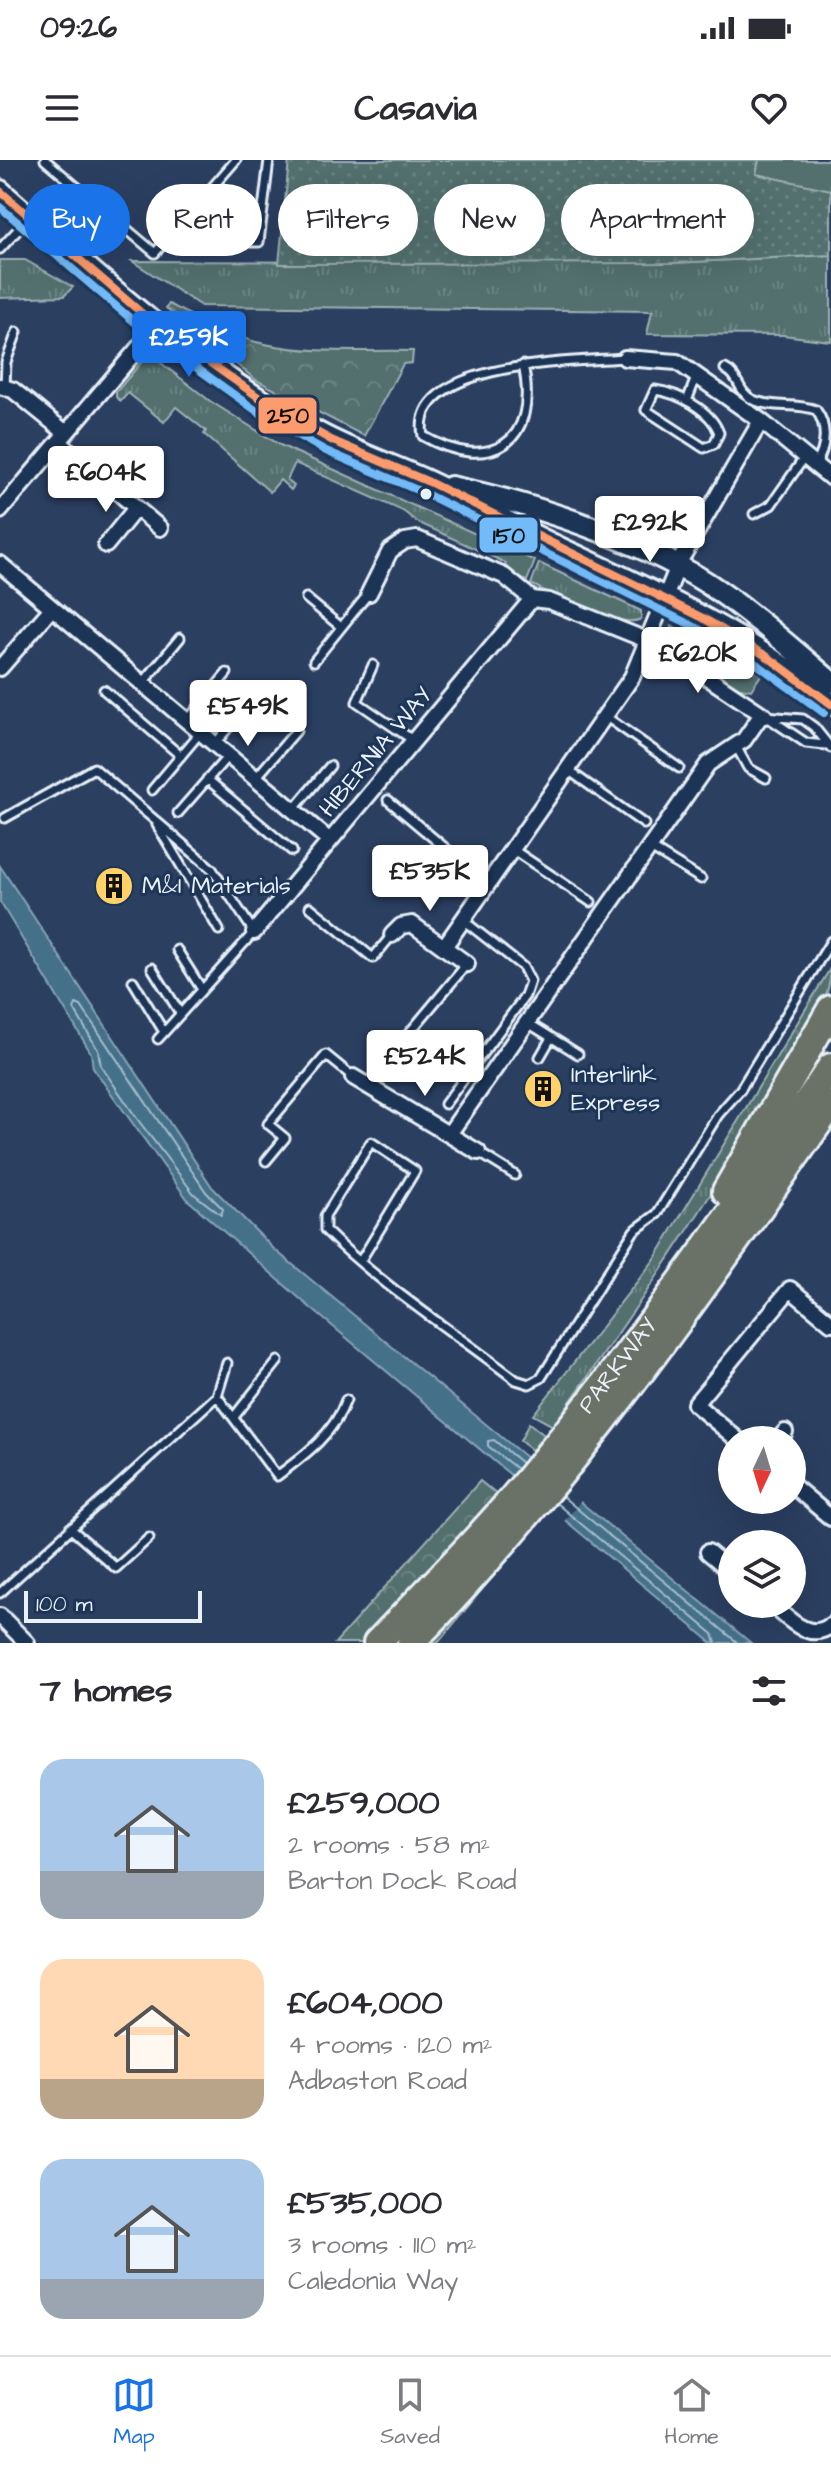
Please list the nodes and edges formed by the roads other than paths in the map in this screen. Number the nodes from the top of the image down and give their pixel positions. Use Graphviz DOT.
graph roads {
  1 [pos="45,160"];
  2 [pos="236,160"];
  3 [pos="269,160"];
  4 [pos="215,184"];
  5 [pos="0,191"];
  6 [pos="24,212"];
  7 [pos="262,217"];
  8 [pos="24,223"];
  9 [pos="146,245"];
  10 [pos="0,249"];
  11 [pos="75,256"];
  12 [pos="157,326"];
  13 [pos="17,332"];
  14 [pos="625,358"];
  15 [pos="523,365"];
  16 [pos="725,369"];
  17 [pos="697,375"];
  18 [pos="2,386"];
  19 [pos="687,401"];
  20 [pos="761,421"];
  21 [pos="827,426"];
  22 [pos="63,437"];
  23 [pos="809,462"];
  24 [pos="831,478"];
  25 [pos="431,483"];
  26 [pos="136,508"];
  27 [pos="0,511"];
  28 [pos="754,514"];
  29 [pos="160,528"];
  30 [pos="106,545"];
  31 [pos="0,564"];
  32 [pos="679,566"];
  33 [pos="369,593"];
  34 [pos="668,597"];
  35 [pos="306,598"];
  36 [pos="532,599"];
  37 [pos="52,608"];
  38 [pos="341,627"];
  39 [pos="180,638"];
  40 [pos="649,640"];
  41 [pos="314,661"];
  42 [pos="373,665"];
  43 [pos="0,668"];
  44 [pos="227,673"];
  45 [pos="831,682"];
  46 [pos="142,684"];
  47 [pos="104,690"];
  48 [pos="254,696"];
  49 [pos="831,704"];
  50 [pos="764,715"];
  51 [pos="605,716"];
  52 [pos="187,721"];
  53 [pos="296,731"];
  54 [pos="200,733"];
  55 [pos="414,741"];
  56 [pos="214,745"];
  57 [pos="736,746"];
  58 [pos="828,746"];
  59 [pos="181,756"];
  60 [pos="228,756"];
  61 [pos="330,766"];
  62 [pos="679,768"];
  63 [pos="568,770"];
  64 [pos="766,778"];
  65 [pos="207,779"];
  66 [pos="255,779"];
  67 [pos="152,790"];
  68 [pos="388,800"];
  69 [pos="293,810"];
  70 [pos="178,813"];
  71 [pos="5,818"];
  72 [pos="153,818"];
  73 [pos="644,824"];
  74 [pos="330,841"];
  75 [pos="649,847"];
  76 [pos="512,849"];
  77 [pos="292,851"];
  78 [pos="701,879"];
  79 [pos="488,884"];
  80 [pos="591,902"];
  81 [pos="310,907"];
  82 [pos="463,920"];
  83 [pos="219,930"];
  84 [pos="254,932"];
  85 [pos="392,935"];
  86 [pos="831,941"];
  87 [pos="444,947"];
  88 [pos="177,950"];
  89 [pos="467,964"];
  90 [pos="152,968"];
  91 [pos="133,981"];
  92 [pos="201,988"];
  93 [pos="831,1009"];
  94 [pos="180,1013"];
  95 [pos="526,1022"];
  96 [pos="551,1038"];
  97 [pos="395,1050"];
  98 [pos="578,1054"];
  99 [pos="540,1057"];
  100 [pos="831,1067"];
  101 [pos="353,1077"];
  102 [pos="445,1104"];
  103 [pos="831,1105"];
  104 [pos="831,1133"];
  105 [pos="449,1134"];
  106 [pos="478,1152"];
  107 [pos="266,1161"];
  108 [pos="515,1175"];
  109 [pos="361,1260"];
  110 [pos="709,1282"];
  111 [pos="831,1323"];
  112 [pos="636,1338"];
  113 [pos="278,1361"];
  114 [pos="227,1363"];
  115 [pos="217,1396"];
  116 [pos="346,1400"];
  117 [pos="234,1417"];
  118 [pos="721,1426"];
  119 [pos="564,1451"];
  120 [pos="806,1497"];
  121 [pos="516,1509"];
  122 [pos="831,1518"];
  123 [pos="70,1528"];
  124 [pos="149,1538"];
  125 [pos="708,1552"];
  126 [pos="718,1560"];
  127 [pos="0,1593"];
  128 [pos="0,1616"];
  129 [pos="788,1618"];
  130 [pos="831,1625"];
  131 [pos="27,1643"];
  132 [pos="377,1643"];
  133 [pos="411,1643"];
  1 -- 9 [label="lane"];
  2 -- 4 [label="lane"];
  3 -- 7 [label="lane"];
  5 -- 6 [label="main road"];
  8 -- 10 [label="lane"];
  11 -- 12 [label="main road"];
  12 -- 22 [label="street"];
  12 -- 25 [label="main road"];
  13 -- 18 [label="lane"];
  14 -- 15 [label="lane"];
  14 -- 17 [label="street"];
  15 -- 15 [label="lane"];
  16 -- 21 [label="lane"];
  17 -- 19 [label="lane"];
  17 -- 20 [label="street"];
  18 -- 22 [label="street"];
  19 -- 19 [label="lane"];
  20 -- 23 [label="street"];
  20 -- 32 [label="street"];
  21 -- 23 [label="lane"];
  22 -- 26 [label="street"];
  22 -- 27 [label="street"];
  23 -- 24 [label="street"];
  23 -- 28 [label="lane"];
  25 -- 32 [label="main road"];
  25 -- 34 [label="main road"];
  26 -- 29 [label="street"];
  26 -- 30 [label="street"];
  31 -- 37 [label="street"];
  32 -- 34 [label="street"];
  32 -- 45 [label="main road"];
  33 -- 36 [label="street"];
  33 -- 38 [label="lane"];
  34 -- 40 [label="street"];
  34 -- 49 [label="main road"];
  35 -- 38 [label="lane"];
  36 -- 40 [label="street"];
  36 -- 55 [label="street, HIBERNIA WAY"];
  37 -- 43 [label="street"];
  37 -- 46 [label="street"];
  38 -- 41 [label="lane"];
  39 -- 46 [label="lane"];
  40 -- 50 [label="street"];
  40 -- 51 [label="street"];
  42 -- 55 [label="lane"];
  44 -- 52 [label="lane"];
  46 -- 52 [label="street"];
  47 -- 59 [label="lane"];
  48 -- 56 [label="lane"];
  50 -- 57 [label="street"];
  50 -- 58 [label="lane"];
  50 -- 58 [label="lane"];
  51 -- 62 [label="lane"];
  51 -- 63 [label="street"];
  52 -- 54 [label="street"];
  53 -- 66 [label="lane"];
  54 -- 56 [label="street"];
  54 -- 59 [label="lane"];
  55 -- 74 [label="street, HIBERNIA WAY"];
  56 -- 60 [label="street"];
  57 -- 64 [label="lane"];
  57 -- 75 [label="street"];
  59 -- 67 [label="lane"];
  60 -- 65 [label="lane"];
  60 -- 66 [label="street"];
  61 -- 69 [label="lane"];
  63 -- 73 [label="lane"];
  63 -- 76 [label="street"];
  65 -- 70 [label="lane"];
  65 -- 77 [label="lane"];
  66 -- 69 [label="street"];
  68 -- 79 [label="lane"];
  69 -- 74 [label="street"];
  71 -- 72 [label="lane"];
  72 -- 83 [label="lane"];
  72 -- 84 [label="lane"];
  74 -- 84 [label="street, HIBERNIA WAY"];
  75 -- 78 [label="lane"];
  75 -- 95 [label="street"];
  76 -- 79 [label="street"];
  76 -- 80 [label="lane"];
  79 -- 82 [label="street"];
  81 -- 85 [label="lane"];
  82 -- 87 [label="street"];
  82 -- 102 [label="lane"];
  84 -- 92 [label="lane"];
  85 -- 87 [label="street"];
  86 -- 109 [label="lane"];
  87 -- 89 [label="street"];
  88 -- 92 [label="lane"];
  89 -- 97 [label="lane"];
  90 -- 94 [label="lane"];
  91 -- 94 [label="lane"];
  92 -- 94 [label="lane"];
  93 -- 112 [label="highway"];
  95 -- 96 [label="lane"];
  95 -- 105 [label="street"];
  96 -- 98 [label="lane"];
  96 -- 99 [label="lane"];
  100 -- 112 [label="highway, PARKWAY"];
  101 -- 105 [label="street"];
  101 -- 107 [label="lane"];
  103 -- 110 [label="highway, PARKWAY"];
  104 -- 110 [label="highway"];
  105 -- 106 [label="street"];
  106 -- 108 [label="lane"];
  109 -- 109 [label="lane"];
  110 -- 119 [label="highway, PARKWAY"];
  111 -- 118 [label="street"];
  112 -- 119 [label="highway, PARKWAY"];
  113 -- 117 [label="lane"];
  114 -- 115 [label="lane"];
  115 -- 117 [label="lane"];
  115 -- 123 [label="lane"];
  116 -- 117 [label="lane"];
  119 -- 121 [label="highway, PARKWAY"];
  120 -- 122 [label="street"];
  121 -- 132 [label="highway, PARKWAY"];
  121 -- 133 [label="highway, PARKWAY"];
  123 -- 124 [label="lane"];
  123 -- 127 [label="lane"];
  125 -- 126 [label="street"];
  128 -- 131 [label="street"];
  129 -- 130 [label="street"];
}
